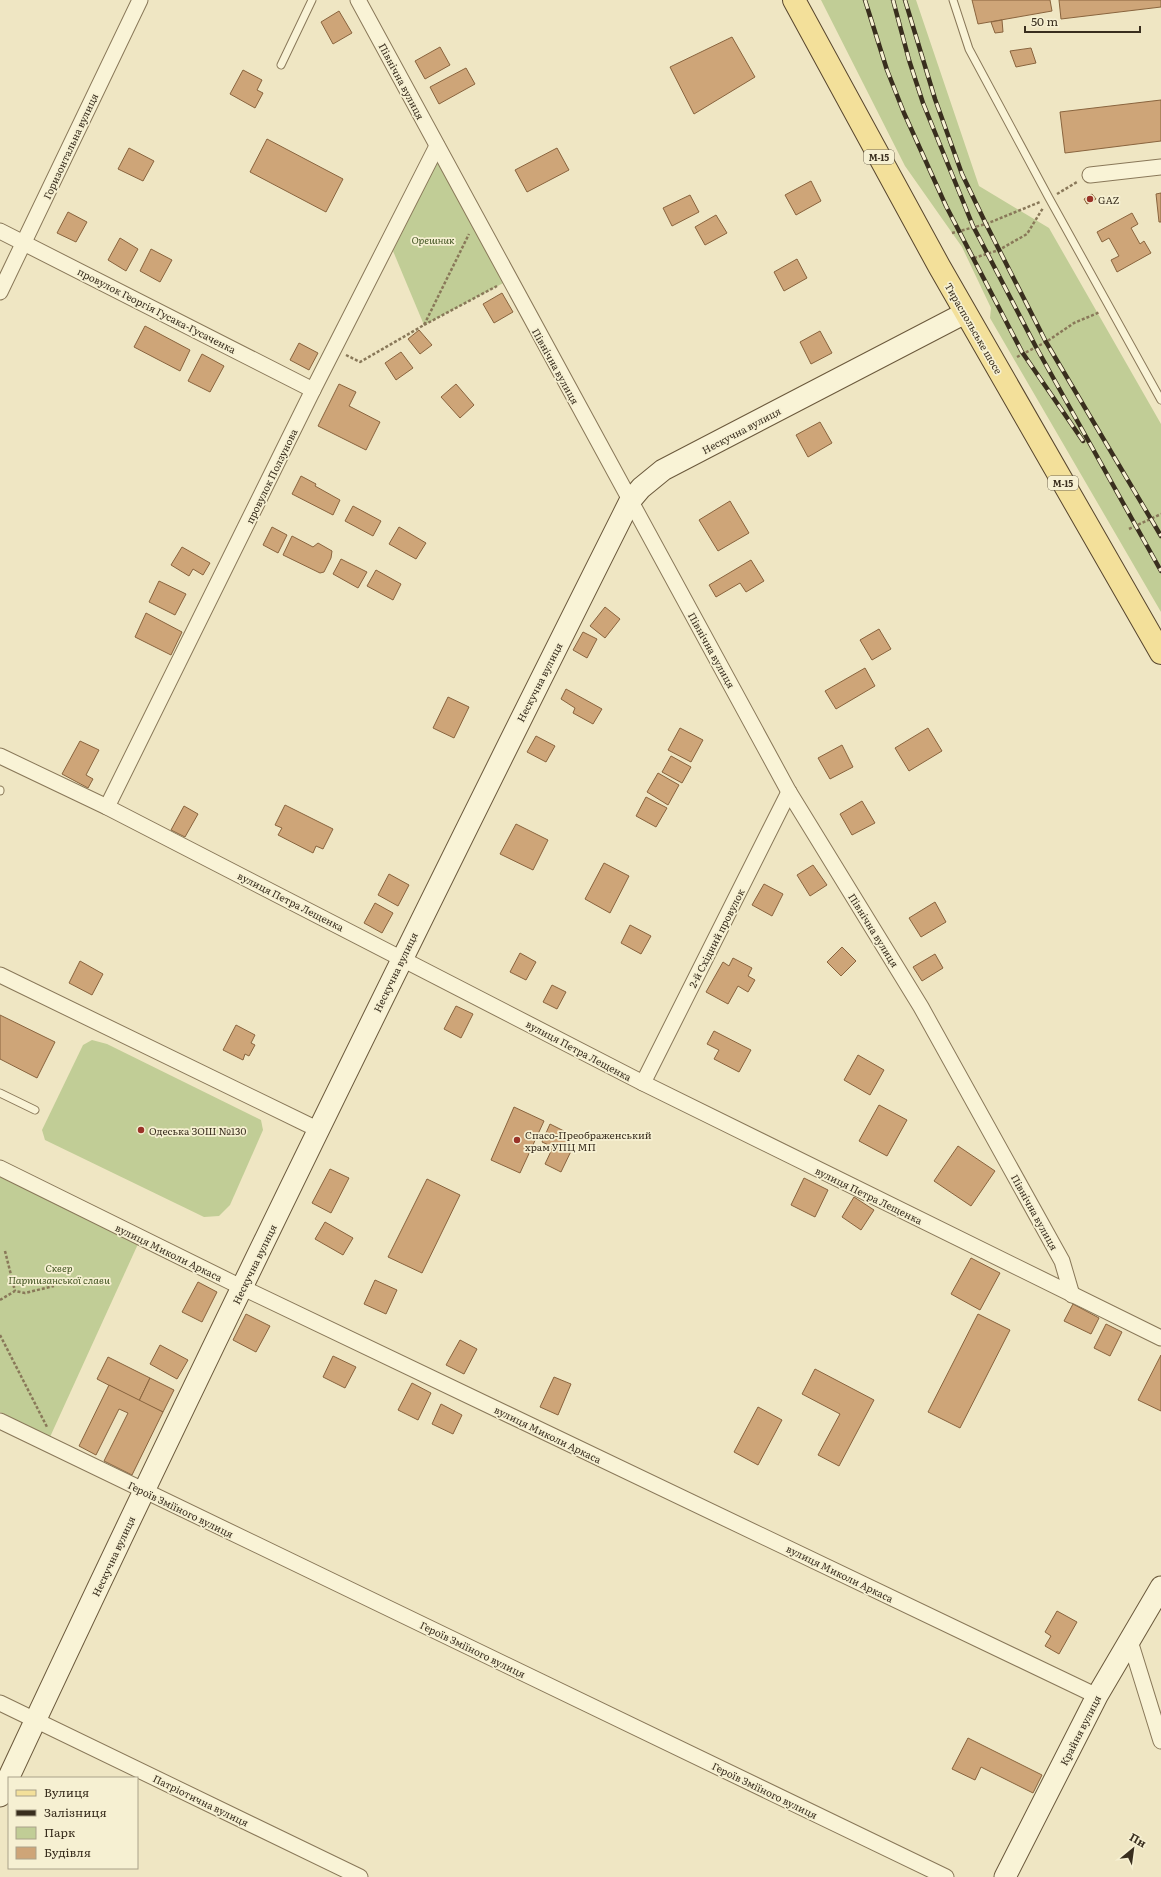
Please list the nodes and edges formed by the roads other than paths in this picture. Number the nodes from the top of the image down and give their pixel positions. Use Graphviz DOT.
graph roads {
  1 [pos="140,0"];
  2 [pos="312,0"];
  3 [pos="358,0"];
  4 [pos="794,0"];
  5 [pos="953,0"];
  6 [pos="281,65"];
  7 [pos="437,146"];
  8 [pos="1161,168"];
  9 [pos="1090,175"];
  10 [pos="0,230"];
  11 [pos="24,243"];
  12 [pos="0,292"];
  13 [pos="965,313"];
  14 [pos="313,390"];
  15 [pos="1161,400"];
  16 [pos="630,500"];
  17 [pos="1161,653"];
  18 [pos="0,756"];
  19 [pos="789,792"];
  20 [pos="107,807"];
  21 [pos="402,957"];
  22 [pos="0,975"];
  23 [pos="643,1083"];
  24 [pos="0,1093"];
  25 [pos="35,1110"];
  26 [pos="319,1130"];
  27 [pos="0,1168"];
  28 [pos="242,1288"];
  29 [pos="1072,1295"];
  30 [pos="1161,1338"];
  31 [pos="0,1421"];
  32 [pos="143,1491"];
  33 [pos="1161,1587"];
  34 [pos="1130,1640"];
  35 [pos="1098,1696"];
  36 [pos="0,1702"];
  37 [pos="35,1720"];
  38 [pos="1161,1741"];
  39 [pos="9,1777"];
  40 [pos="8,1779"];
  41 [pos="0,1796"];
  42 [pos="360,1877"];
  43 [pos="946,1877"];
  44 [pos="1005,1877"];
  1 -- 11 [label="street, Горизонтальна вулиця"];
  2 -- 6 [label="lane"];
  3 -- 7 [label="street, Північна вулиця"];
  4 -- 13 [label="main road, Тираспольське шосе / М-15"];
  5 -- 15 [label="lane"];
  7 -- 14 [label="street, провулок Ползунова"];
  7 -- 16 [label="street, Північна вулиця"];
  8 -- 9 [label="street"];
  10 -- 11 [label="street, провулок Георгія Гусака-Гусаченка"];
  11 -- 12 [label="street, Горизонтальна вулиця"];
  11 -- 14 [label="street, провулок Георгія Гусака-Гусаченка"];
  13 -- 16 [label="street, Нескучна вулиця"];
  13 -- 17 [label="main road, Тираспольське шосе / М-15"];
  14 -- 20 [label="street, провулок Ползунова"];
  16 -- 19 [label="street, Північна вулиця"];
  16 -- 21 [label="street, Нескучна вулиця"];
  18 -- 20 [label="street, вулиця Петра Лещенка"];
  19 -- 23 [label="street, 2-й Східний провулок"];
  19 -- 29 [label="street, Північна вулиця"];
  20 -- 21 [label="street, вулиця Петра Лещенка"];
  21 -- 23 [label="street, вулиця Петра Лещенка"];
  21 -- 26 [label="street, Нескучна вулиця"];
  22 -- 26 [label="street"];
  23 -- 29 [label="street, вулиця Петра Лещенка"];
  24 -- 25 [label="lane"];
  26 -- 28 [label="street, Нескучна вулиця"];
  27 -- 28 [label="street, вулиця Миколи Аркаса"];
  28 -- 32 [label="street, Нескучна вулиця"];
  28 -- 35 [label="street, вулиця Миколи Аркаса"];
  29 -- 30 [label="street, вулиця Петра Лещенка"];
  31 -- 32 [label="street, Героїв Зміїного вулиця"];
  32 -- 37 [label="street, Нескучна вулиця"];
  32 -- 43 [label="street, Героїв Зміїного вулиця"];
  33 -- 34 [label="street, Крайня вулиця"];
  34 -- 35 [label="street, Крайня вулиця"];
  34 -- 38 [label="street"];
  35 -- 44 [label="street, Крайня вулиця"];
  36 -- 37 [label="street, Патріотична вулиця"];
  37 -- 39 [label="street, Нескучна вулиця"];
  37 -- 42 [label="street, Патріотична вулиця"];
  40 -- 41 [label="street, Нескучна вулиця"];
}
